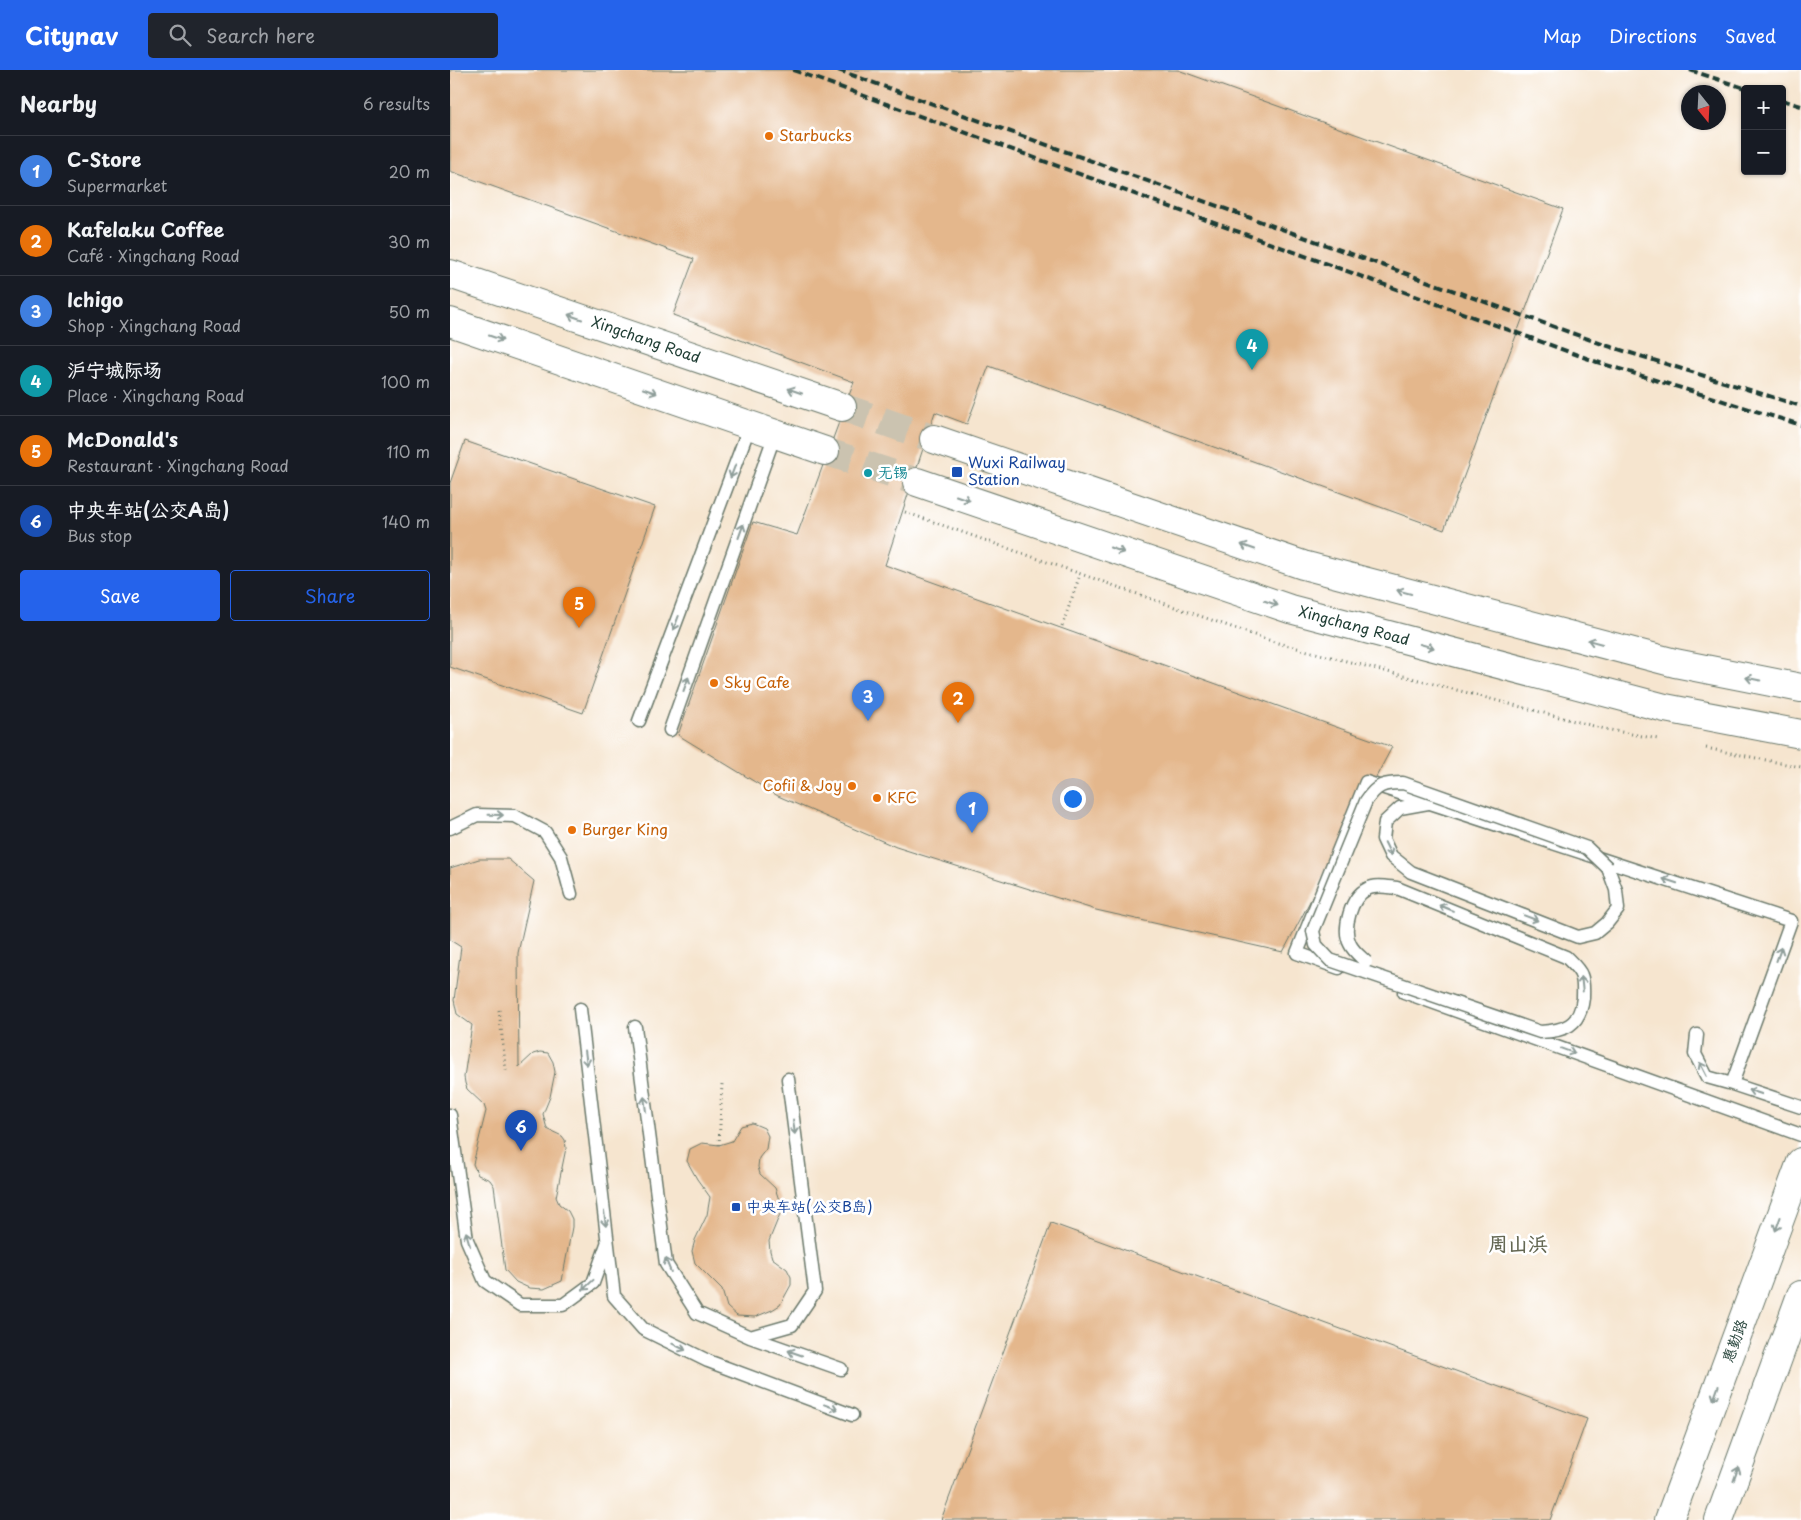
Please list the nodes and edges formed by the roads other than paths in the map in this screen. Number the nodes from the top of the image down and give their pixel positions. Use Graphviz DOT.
graph roads {
  1 [pos="450,274"];
  2 [pos="450,322"];
  3 [pos="842,407"];
  4 [pos="750,425"];
  5 [pos="776,434"];
  6 [pos="934,439"];
  7 [pos="825,451"];
  8 [pos="917,482"];
  9 [pos="1801,688"];
  10 [pos="639,721"];
  11 [pos="670,730"];
  12 [pos="1801,734"];
  13 [pos="1430,803"];
  14 [pos="450,828"];
  15 [pos="572,894"];
  16 [pos="1388,986"];
  17 [pos="580,1009"];
  18 [pos="635,1026"];
  19 [pos="1697,1035"];
  20 [pos="788,1079"];
  21 [pos="1732,1084"];
  22 [pos="1801,1107"];
  23 [pos="450,1115"];
  24 [pos="1801,1135"];
  25 [pos="1801,1162"];
  26 [pos="607,1242"];
  27 [pos="1801,1295"];
  28 [pos="750,1337"];
  29 [pos="841,1370"];
  30 [pos="852,1415"];
  31 [pos="1669,1520"];
  32 [pos="1719,1520"];
  3 -- 1 [label="main road, Xingchang Road, one-way"];
  2 -- 4 [label="main road, one-way"];
  4 -- 5 [label="main road"];
  4 -- 10 [label="lane, one-way"];
  5 -- 7 [label="main road"];
  11 -- 5 [label="lane, one-way"];
  9 -- 6 [label="main road, one-way"];
  8 -- 12 [label="main road, Xingchang Road, one-way"];
  13 -- 16 [label="lane"];
  13 -- 16 [label="lane, one-way, bridge"];
  21 -- 13 [label="lane, one-way"];
  14 -- 15 [label="lane, one-way"];
  16 -- 24 [label="lane, one-way"];
  17 -- 26 [label="lane, one-way"];
  28 -- 18 [label="lane, one-way"];
  21 -- 19 [label="lane, one-way"];
  20 -- 28 [label="lane, one-way"];
  22 -- 21 [label="lane, one-way"];
  26 -- 23 [label="lane, one-way"];
  25 -- 31 [label="main road, 惠勤路, one-way"];
  26 -- 30 [label="lane, one-way"];
  32 -- 27 [label="main road, one-way"];
  29 -- 28 [label="lane, one-way"];
}
